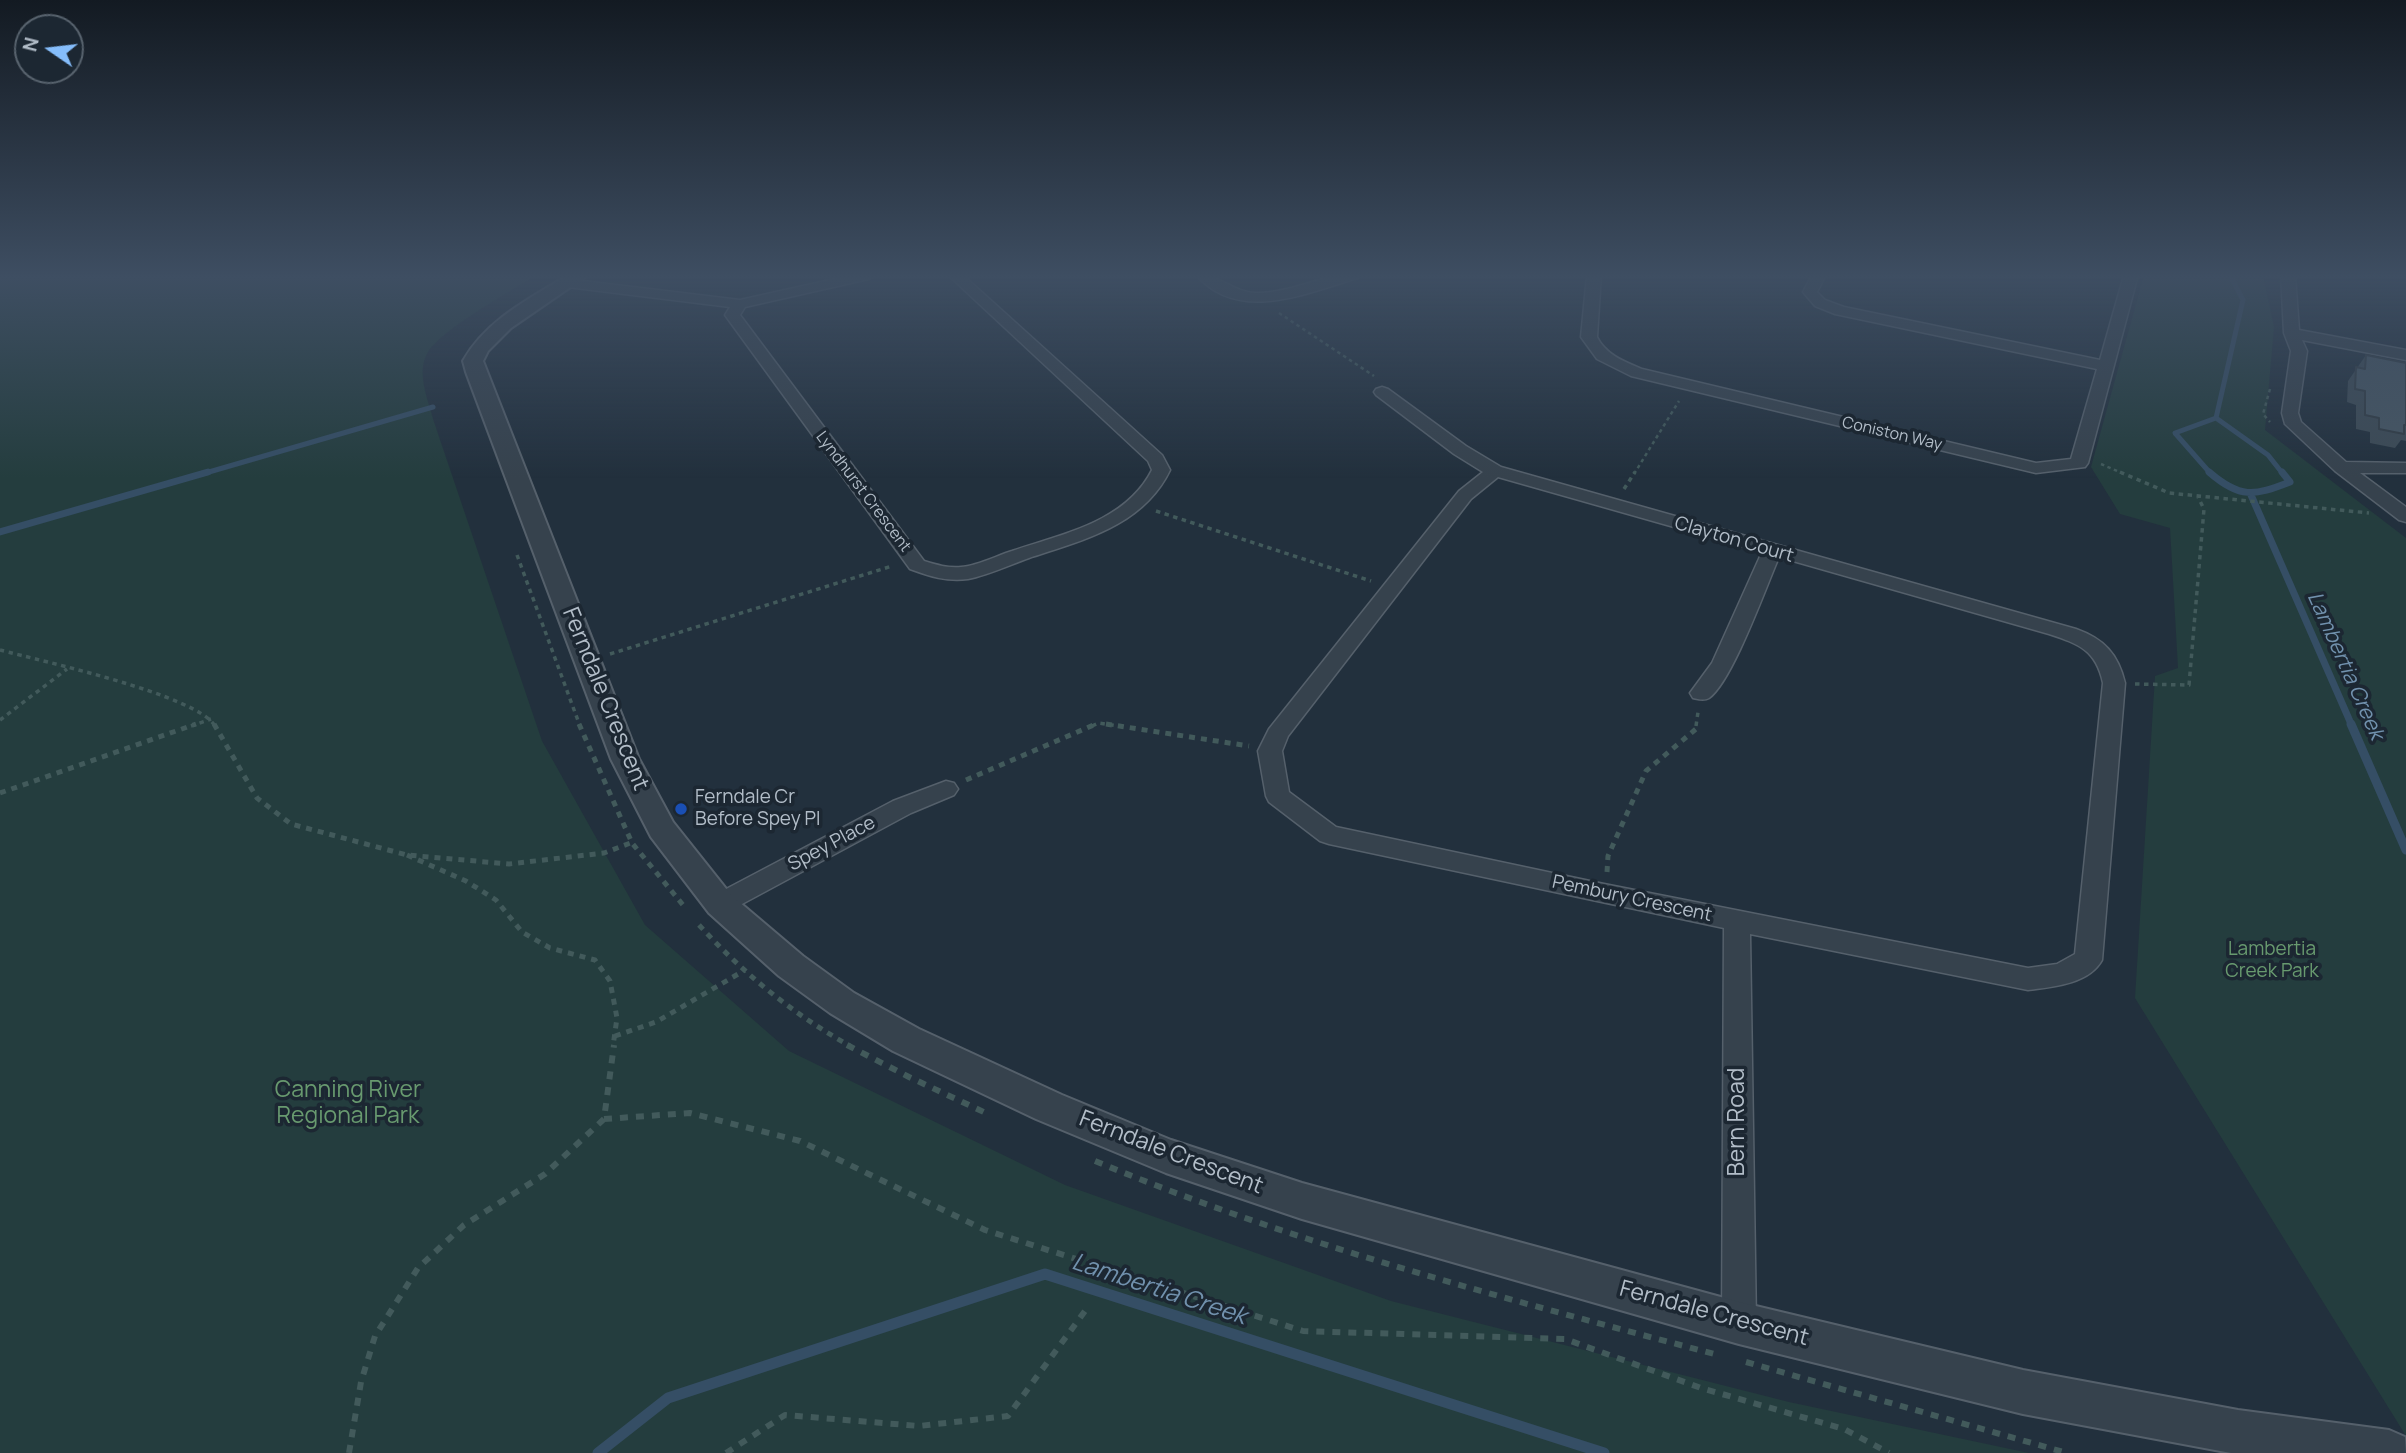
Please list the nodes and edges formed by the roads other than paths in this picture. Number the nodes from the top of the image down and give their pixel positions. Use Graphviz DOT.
graph roads {
  1 [pos="485,343"];
  2 [pos="753,343"];
  3 [pos="1029,343"];
  4 [pos="1591,343"];
  5 [pos="1993,343"];
  6 [pos="2111,343"];
  7 [pos="2296,343"];
  8 [pos="2343,343"];
  9 [pos="2406,355"];
  10 [pos="2104,366"];
  11 [pos="1382,391"];
  12 [pos="2341,467"];
  13 [pos="2406,468"];
  14 [pos="1494,471"];
  15 [pos="2405,515"];
  16 [pos="1772,551"];
  17 [pos="2103,652"];
  18 [pos="1701,693"];
  19 [pos="946,789"];
  20 [pos="720,904"];
  21 [pos="1737,920"];
  22 [pos="1739,1323"];
  23 [pos="2389,1453"];
  1 -- 20 [label="street, Ferndale Crescent"];
  2 -- 3 [label="street, Lyndhurst Crescent"];
  4 -- 10 [label="street, Coniston Way"];
  5 -- 10 [label="street"];
  6 -- 10 [label="street"];
  7 -- 12 [label="street"];
  8 -- 9 [label="street"];
  11 -- 14 [label="street, Clayton Court"];
  12 -- 13 [label="street"];
  12 -- 15 [label="street"];
  14 -- 16 [label="street, Clayton Court"];
  14 -- 21 [label="street, Pembury Crescent"];
  16 -- 17 [label="street, Clayton Court"];
  16 -- 18 [label="street"];
  17 -- 21 [label="street, Pembury Crescent"];
  19 -- 20 [label="street, Spey Place"];
  20 -- 22 [label="street, Ferndale Crescent"];
  21 -- 22 [label="street, Bern Road"];
  22 -- 23 [label="street, Ferndale Crescent"];
}
